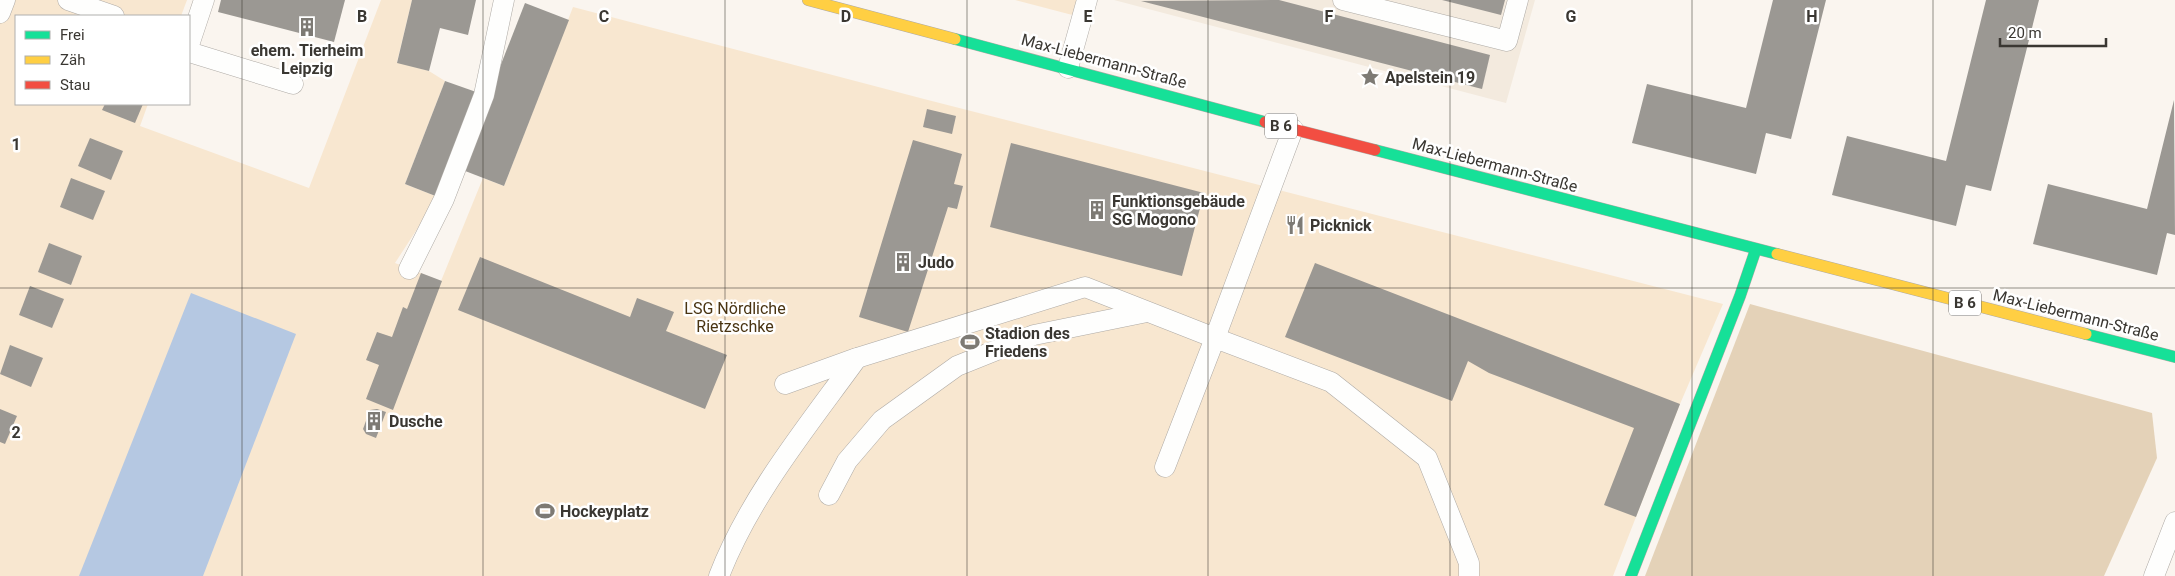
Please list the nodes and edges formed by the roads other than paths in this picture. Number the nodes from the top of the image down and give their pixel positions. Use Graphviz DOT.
graph roads {
  1 [pos="5,0"];
  2 [pos="68,0"];
  3 [pos="204,0"];
  4 [pos="504,0"];
  5 [pos="808,0"];
  6 [pos="1087,0"];
  7 [pos="1342,0"];
  8 [pos="1518,0"];
  9 [pos="0,13"];
  10 [pos="111,15"];
  11 [pos="190,42"];
  12 [pos="190,52"];
  13 [pos="1068,68"];
  14 [pos="293,84"];
  15 [pos="1293,129"];
  16 [pos="1756,249"];
  17 [pos="409,269"];
  18 [pos="1147,312"];
  19 [pos="1215,338"];
  20 [pos="2175,357"];
  21 [pos="857,358"];
  22 [pos="785,384"];
  23 [pos="1165,467"];
  24 [pos="829,495"];
  25 [pos="2175,522"];
  26 [pos="719,576"];
  27 [pos="1469,576"];
  28 [pos="1631,576"];
  29 [pos="2154,576"];
  1 -- 9 [label="lane"];
  2 -- 10 [label="lane"];
  3 -- 11 [label="lane"];
  4 -- 17 [label="lane"];
  5 -- 13 [label="main road, Max-Liebermann-Straße / B 6"];
  6 -- 13 [label="lane"];
  7 -- 8 [label="lane"];
  12 -- 14 [label="lane"];
  13 -- 15 [label="main road, Max-Liebermann-Straße / B 6"];
  15 -- 16 [label="main road, Max-Liebermann-Straße / B 6"];
  15 -- 19 [label="lane"];
  16 -- 20 [label="main road, Max-Liebermann-Straße / B 6"];
  16 -- 28 [label="main road"];
  18 -- 19 [label="lane"];
  18 -- 21 [label="lane"];
  18 -- 24 [label="lane"];
  19 -- 23 [label="lane"];
  19 -- 27 [label="lane"];
  21 -- 22 [label="lane"];
  21 -- 26 [label="lane"];
  25 -- 29 [label="lane"];
}
